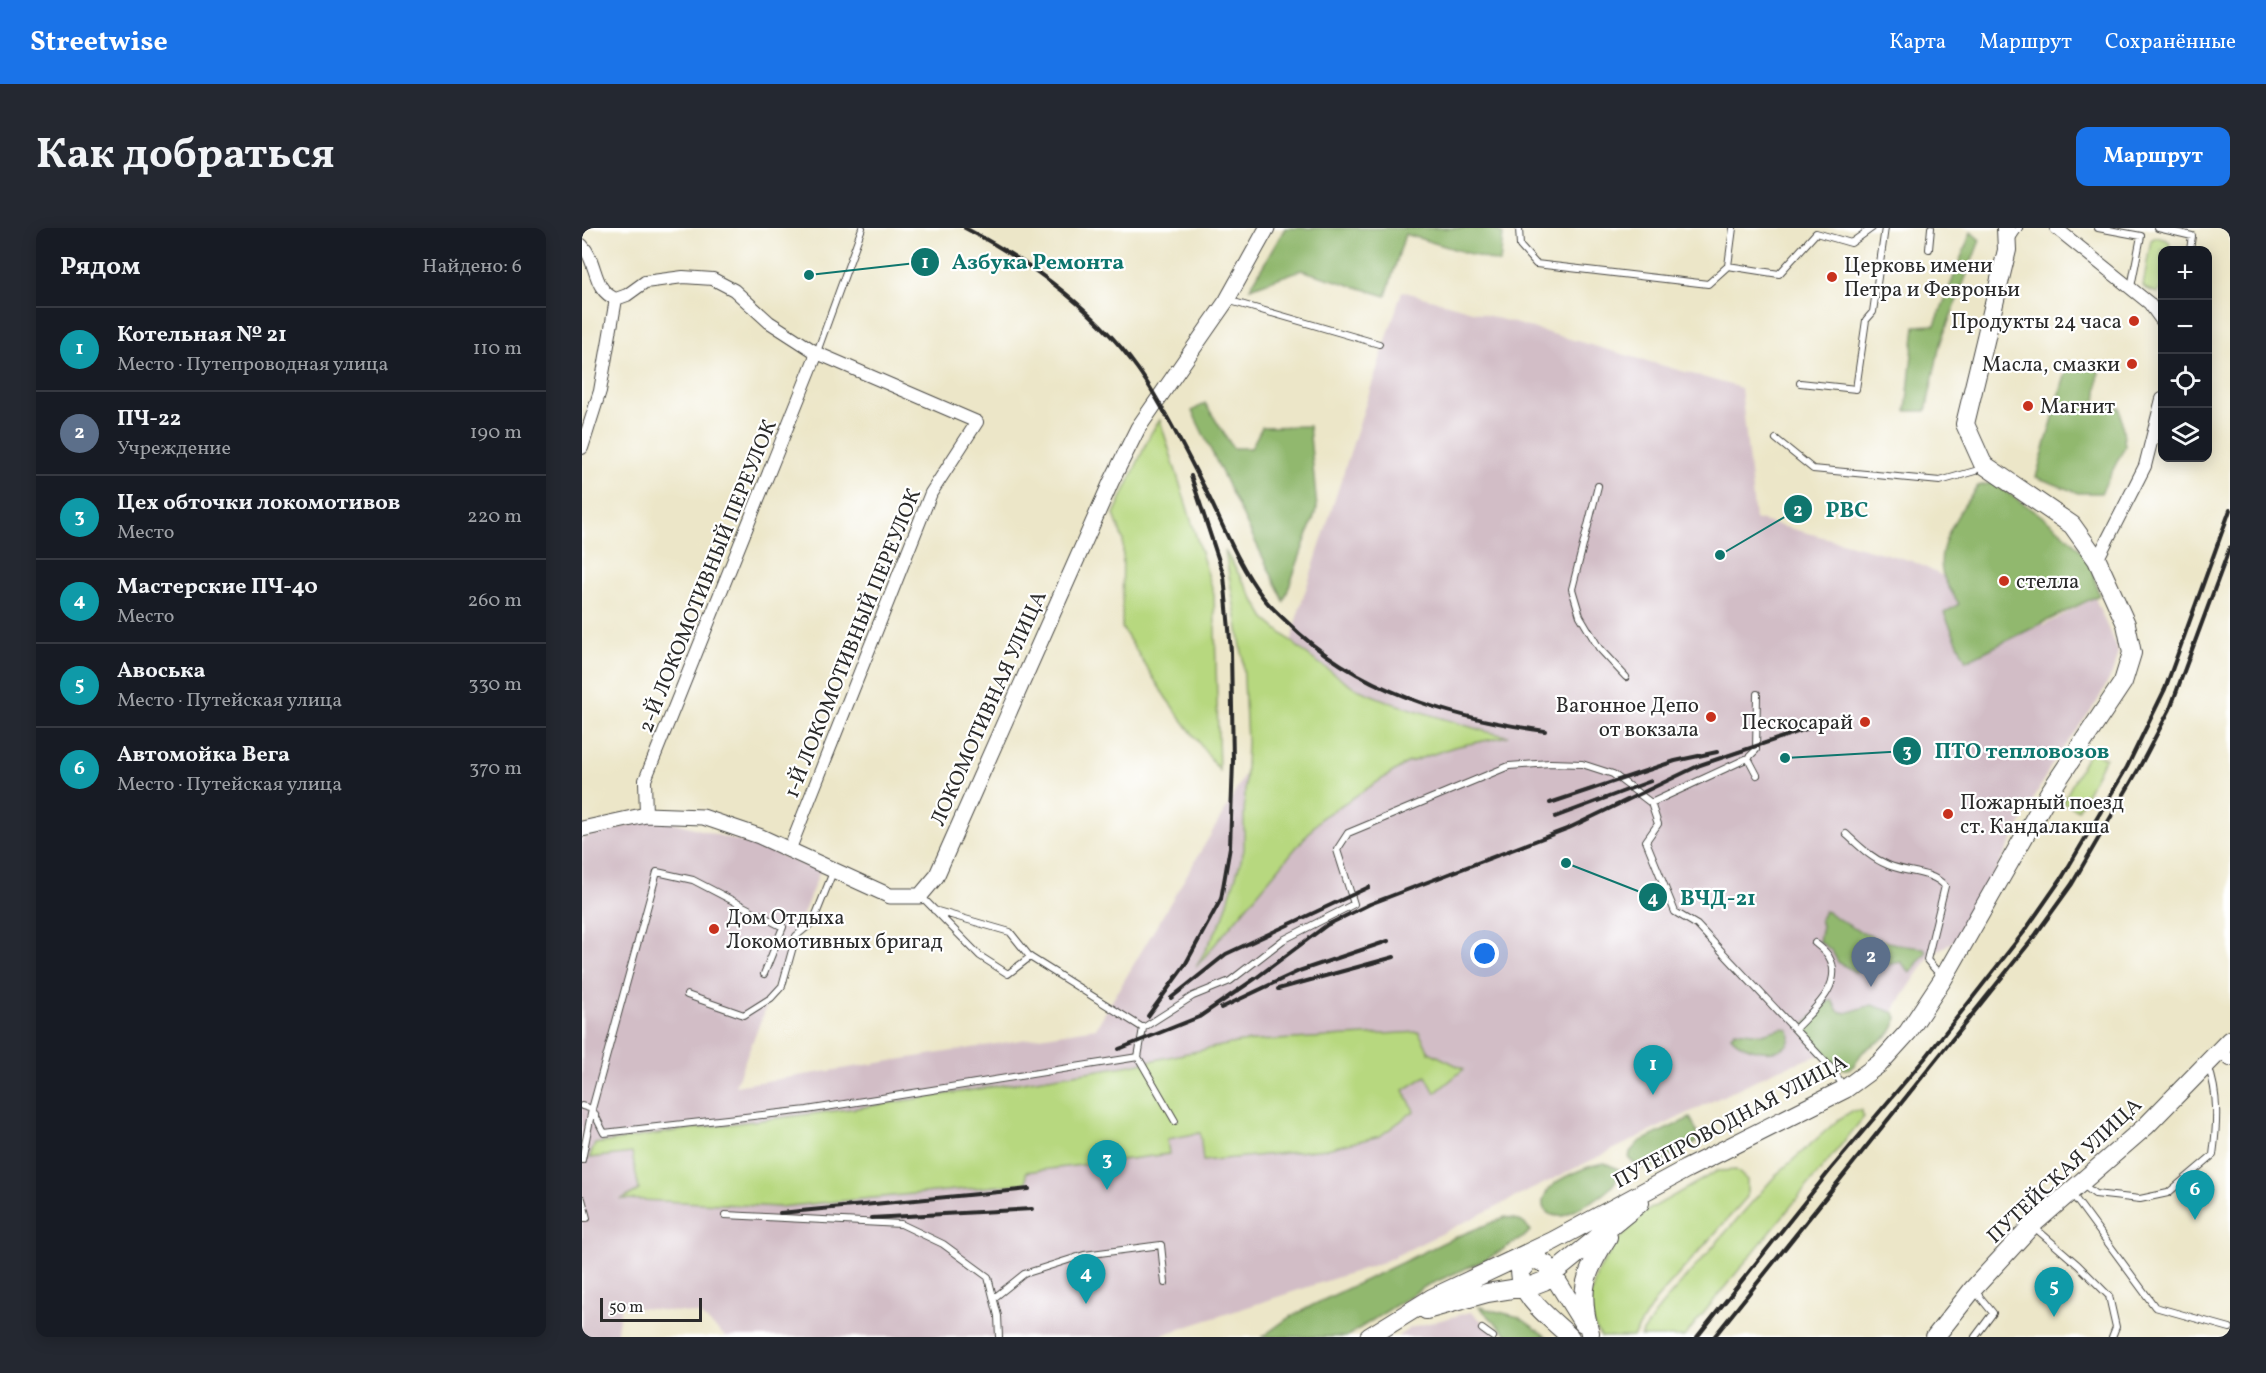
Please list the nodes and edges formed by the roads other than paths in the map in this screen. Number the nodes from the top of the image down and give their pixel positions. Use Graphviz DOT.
graph roads {
  1 [pos="862,228"];
  2 [pos="1267,228"];
  3 [pos="1519,228"];
  4 [pos="1733,228"];
  5 [pos="1872,228"];
  6 [pos="1885,228"];
  7 [pos="1931,228"];
  8 [pos="2006,228"];
  9 [pos="2019,228"];
  10 [pos="2056,228"];
  11 [pos="2098,228"];
  12 [pos="2144,228"];
  13 [pos="2158,228"];
  14 [pos="1814,230"];
  15 [pos="2141,236"];
  16 [pos="582,244"];
  17 [pos="2191,246"];
  18 [pos="1929,249"];
  19 [pos="2007,249"];
  20 [pos="1728,266"];
  21 [pos="2131,288"];
  22 [pos="616,299"];
  23 [pos="1227,300"];
  24 [pos="2158,315"];
  25 [pos="1379,344"];
  26 [pos="817,353"];
  27 [pos="1800,383"];
  28 [pos="2161,408"];
  29 [pos="1776,439"];
  30 [pos="582,448"];
  31 [pos="1976,471"];
  32 [pos="1598,486"];
  33 [pos="2097,560"];
  34 [pos="1626,677"];
  35 [pos="1757,694"];
  36 [pos="1748,758"];
  37 [pos="1757,775"];
  38 [pos="1651,803"];
  39 [pos="646,815"];
  40 [pos="582,829"];
  41 [pos="1846,834"];
  42 [pos="789,851"];
  43 [pos="833,871"];
  44 [pos="920,896"];
  45 [pos="934,910"];
  46 [pos="1815,943"];
  47 [pos="1030,957"];
  48 [pos="764,974"];
  49 [pos="1943,979"];
  50 [pos="687,995"];
  51 [pos="1143,1029"];
  52 [pos="1795,1029"];
  53 [pos="2227,1050"];
  54 [pos="1138,1057"];
  55 [pos="2207,1064"];
  56 [pos="1845,1089"];
  57 [pos="582,1106"];
  58 [pos="592,1109"];
  59 [pos="1175,1121"];
  60 [pos="582,1160"];
  61 [pos="1686,1169"];
  62 [pos="2075,1187"];
  63 [pos="582,1200"];
  64 [pos="1636,1206"];
  65 [pos="725,1215"];
  66 [pos="582,1218"];
  67 [pos="2032,1225"];
  68 [pos="1553,1241"];
  69 [pos="1527,1260"];
  70 [pos="1507,1263"];
  71 [pos="1554,1274"];
  72 [pos="1165,1282"];
  73 [pos="1523,1288"];
  74 [pos="1973,1289"];
  75 [pos="1487,1293"];
  76 [pos="994,1298"];
  77 [pos="1401,1317"];
  78 [pos="2230,1328"];
  79 [pos="1482,1329"];
  80 [pos="1565,1332"];
  81 [pos="1591,1335"];
  82 [pos="999,1337"];
  83 [pos="1369,1337"];
  84 [pos="1493,1337"];
  85 [pos="1935,1337"];
  86 [pos="1975,1337"];
  87 [pos="2112,1337"];
  1 -- 26 [label="lane"];
  2 -- 23 [label="street, ЛОКОМОТИВНАЯ УЛИЦА"];
  3 -- 20 [label="lane"];
  4 -- 20 [label="lane"];
  5 -- 14 [label="lane"];
  6 -- 27 [label="lane"];
  7 -- 18 [label="lane"];
  8 -- 19 [label="main road, ПУТЕПРОВОДНАЯ УЛИЦА"];
  9 -- 19 [label="lane"];
  10 -- 21 [label="street"];
  11 -- 15 [label="lane"];
  12 -- 15 [label="lane"];
  13 -- 17 [label="lane"];
  14 -- 20 [label="lane"];
  15 -- 21 [label="lane"];
  16 -- 22 [label="street"];
  19 -- 33 [label="main road, ПУТЕПРОВОДНАЯ УЛИЦА"];
  21 -- 24 [label="street"];
  22 -- 26 [label="street"];
  22 -- 30 [label="street"];
  23 -- 25 [label="lane"];
  23 -- 44 [label="street, ЛОКОМОТИВНАЯ УЛИЦА"];
  26 -- 39 [label="street, 2-Й ЛОКОМОТИВНЫЙ ПЕРЕУЛОК"];
  26 -- 42 [label="street, 1-Й ЛОКОМОТИВНЫЙ ПЕРЕУЛОК"];
  28 -- 33 [label="street"];
  29 -- 31 [label="lane"];
  32 -- 34 [label="lane"];
  33 -- 49 [label="main road, ПУТЕПРОВОДНАЯ УЛИЦА"];
  35 -- 36 [label="lane"];
  36 -- 37 [label="lane"];
  36 -- 38 [label="lane"];
  38 -- 51 [label="lane"];
  38 -- 52 [label="lane"];
  39 -- 40 [label="street"];
  39 -- 42 [label="street"];
  41 -- 49 [label="lane"];
  42 -- 43 [label="street"];
  43 -- 44 [label="street"];
  43 -- 50 [label="lane"];
  44 -- 45 [label="lane"];
  45 -- 47 [label="lane"];
  45 -- 47 [label="lane"];
  46 -- 52 [label="lane"];
  47 -- 51 [label="lane"];
  48 -- 58 [label="lane"];
  49 -- 56 [label="main road, ПУТЕПРОВОДНАЯ УЛИЦА"];
  51 -- 54 [label="lane"];
  52 -- 56 [label="lane"];
  53 -- 55 [label="main road, ПУТЕЙСКАЯ УЛИЦА"];
  54 -- 58 [label="lane"];
  54 -- 59 [label="lane"];
  55 -- 62 [label="main road, ПУТЕЙСКАЯ УЛИЦА"];
  55 -- 62 [label="lane"];
  56 -- 61 [label="main road, ПУТЕПРОВОДНАЯ УЛИЦА"];
  57 -- 58 [label="lane"];
  58 -- 60 [label="lane"];
  61 -- 64 [label="main road"];
  61 -- 68 [label="main road, ПУТЕПРОВОДНАЯ УЛИЦА"];
  62 -- 67 [label="main road, ПУТЕЙСКАЯ УЛИЦА"];
  62 -- 78 [label="lane"];
  63 -- 66 [label="lane"];
  64 -- 71 [label="main road"];
  64 -- 81 [label="main road"];
  65 -- 76 [label="lane"];
  67 -- 74 [label="main road, ПУТЕЙСКАЯ УЛИЦА"];
  67 -- 87 [label="lane"];
  68 -- 69 [label="main road"];
  68 -- 70 [label="main road, ПУТЕПРОВОДНАЯ УЛИЦА"];
  69 -- 70 [label="main road"];
  69 -- 71 [label="main road"];
  69 -- 73 [label="main road"];
  70 -- 77 [label="main road, ПУТЕПРОВОДНАЯ УЛИЦА"];
  71 -- 73 [label="main road"];
  71 -- 81 [label="main road"];
  72 -- 76 [label="lane"];
  73 -- 75 [label="main road"];
  73 -- 80 [label="main road"];
  74 -- 85 [label="main road, ПУТЕЙСКАЯ УЛИЦА"];
  74 -- 86 [label="lane"];
  75 -- 77 [label="main road"];
  75 -- 80 [label="main road"];
  76 -- 82 [label="lane"];
  77 -- 83 [label="main road, ПУТЕПРОВОДНАЯ УЛИЦА"];
  79 -- 84 [label="lane"];
}
